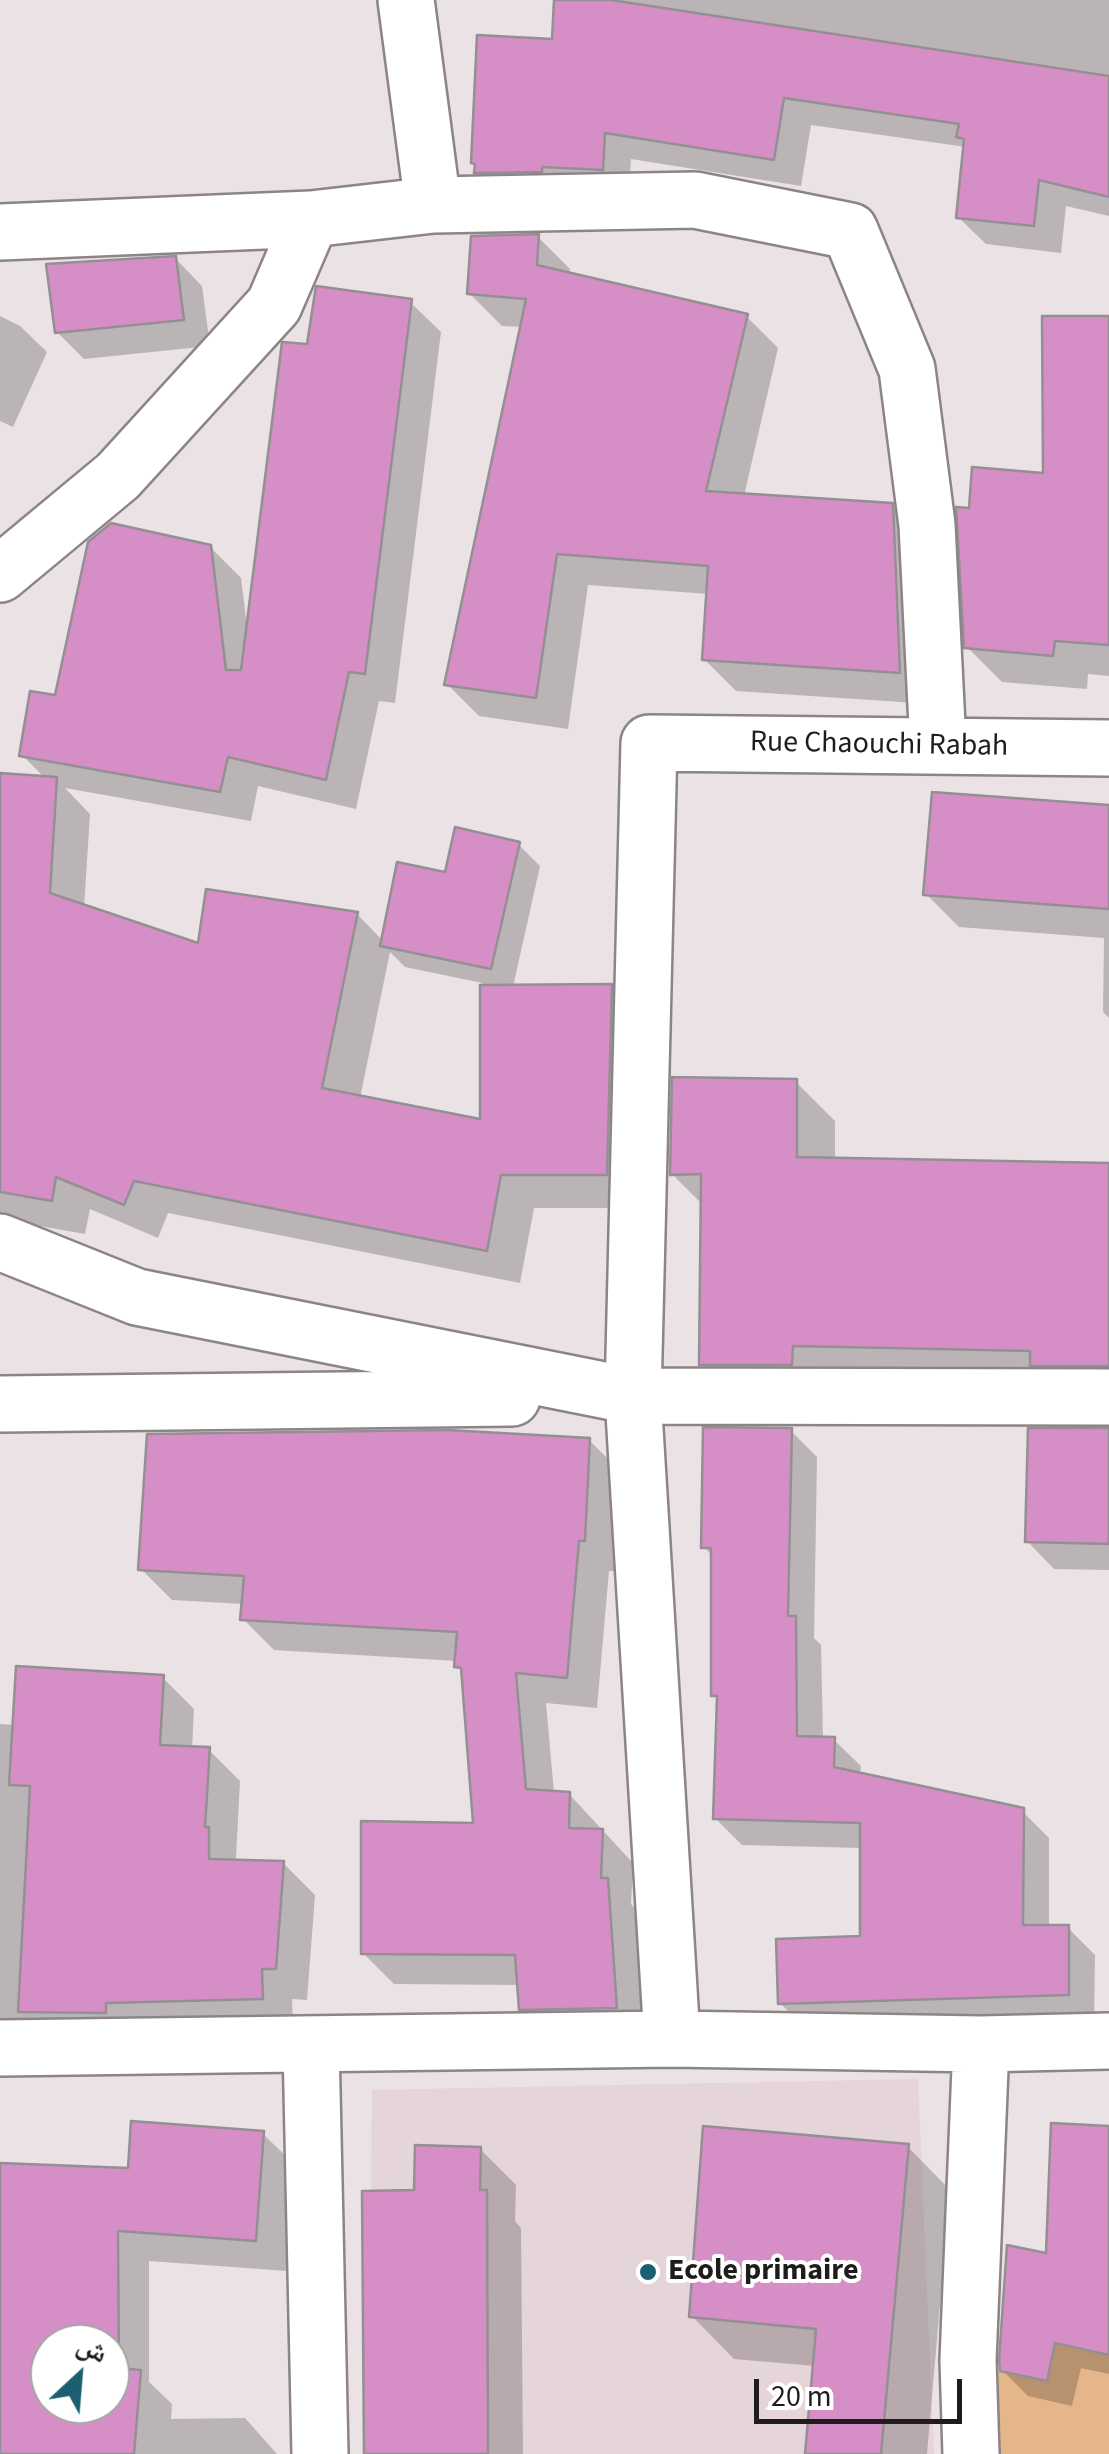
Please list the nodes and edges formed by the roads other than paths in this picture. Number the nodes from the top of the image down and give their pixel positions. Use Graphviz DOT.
graph roads {
  1 [pos="406,0"];
  2 [pos="433,205"];
  3 [pos="311,220"];
  4 [pos="0,232"];
  5 [pos="0,574"];
  6 [pos="938,746"];
  7 [pos="1109,748"];
  8 [pos="0,1242"];
  9 [pos="633,1396"];
  10 [pos="1109,1397"];
  11 [pos="0,1404"];
  12 [pos="672,2039"];
  13 [pos="1109,2042"];
  14 [pos="981,2044"];
  15 [pos="311,2046"];
  16 [pos="0,2048"];
  17 [pos="320,2454"];
  18 [pos="972,2454"];
  1 -- 2 [label="street"];
  2 -- 3 [label="street"];
  2 -- 6 [label="street"];
  3 -- 4 [label="street"];
  3 -- 5 [label="street"];
  6 -- 7 [label="street, Rue Chaouchi Rabah"];
  6 -- 9 [label="street, Rue Chaouchi Rabah"];
  8 -- 9 [label="street"];
  9 -- 10 [label="street"];
  9 -- 11 [label="street"];
  9 -- 12 [label="street"];
  12 -- 14 [label="street"];
  12 -- 15 [label="street"];
  13 -- 14 [label="street"];
  14 -- 18 [label="street"];
  15 -- 16 [label="street"];
  15 -- 17 [label="street"];
}
